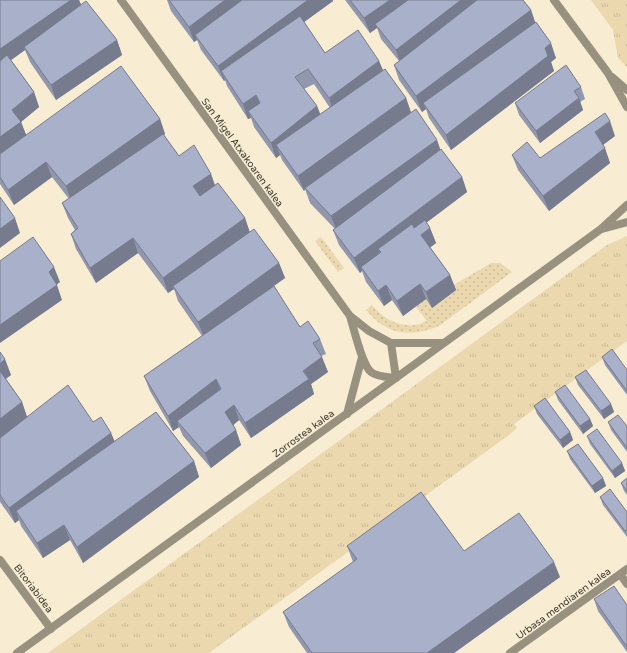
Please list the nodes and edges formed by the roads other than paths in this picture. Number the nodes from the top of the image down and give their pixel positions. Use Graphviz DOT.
graph roads {
  1 [pos="121,0"];
  2 [pos="554,0"];
  3 [pos="608,73"];
  4 [pos="627,90"];
  5 [pos="627,108"];
  6 [pos="627,205"];
  7 [pos="627,222"];
  8 [pos="601,229"];
  9 [pos="350,316"];
  10 [pos="391,343"];
  11 [pos="443,343"];
  12 [pos="362,357"];
  13 [pos="396,378"];
  14 [pos="347,414"];
  15 [pos="0,560"];
  16 [pos="627,569"];
  17 [pos="620,574"];
  18 [pos="627,584"];
  19 [pos="51,629"];
  20 [pos="17,653"];
  21 [pos="510,653"];
  1 -- 9 [label="street, San Migel Atxakoaren kalea"];
  2 -- 3 [label="street"];
  3 -- 4 [label="street"];
  3 -- 5 [label="street"];
  6 -- 8 [label="street, Zorrostea kalea"];
  7 -- 8 [label="street, Zorrostea kalea"];
  8 -- 11 [label="street, Zorrostea kalea"];
  9 -- 10 [label="street, San Migel Atxakoaren kalea"];
  9 -- 12 [label="street, San Migel Atxakoaren kalea"];
  10 -- 11 [label="street, San Migel Atxakoaren kalea"];
  10 -- 13 [label="street"];
  11 -- 13 [label="street, Zorrostea kalea"];
  12 -- 13 [label="street, San Migel Atxakoaren kalea"];
  12 -- 14 [label="street"];
  13 -- 14 [label="street, Zorrostea kalea"];
  14 -- 19 [label="street, Zorrostea kalea"];
  15 -- 19 [label="street, Bitoriabidea"];
  16 -- 17 [label="street, Urbasa mendiaren kalea"];
  17 -- 18 [label="street"];
  17 -- 21 [label="street, Urbasa mendiaren kalea"];
  19 -- 20 [label="street, Zorrostea kalea"];
}
